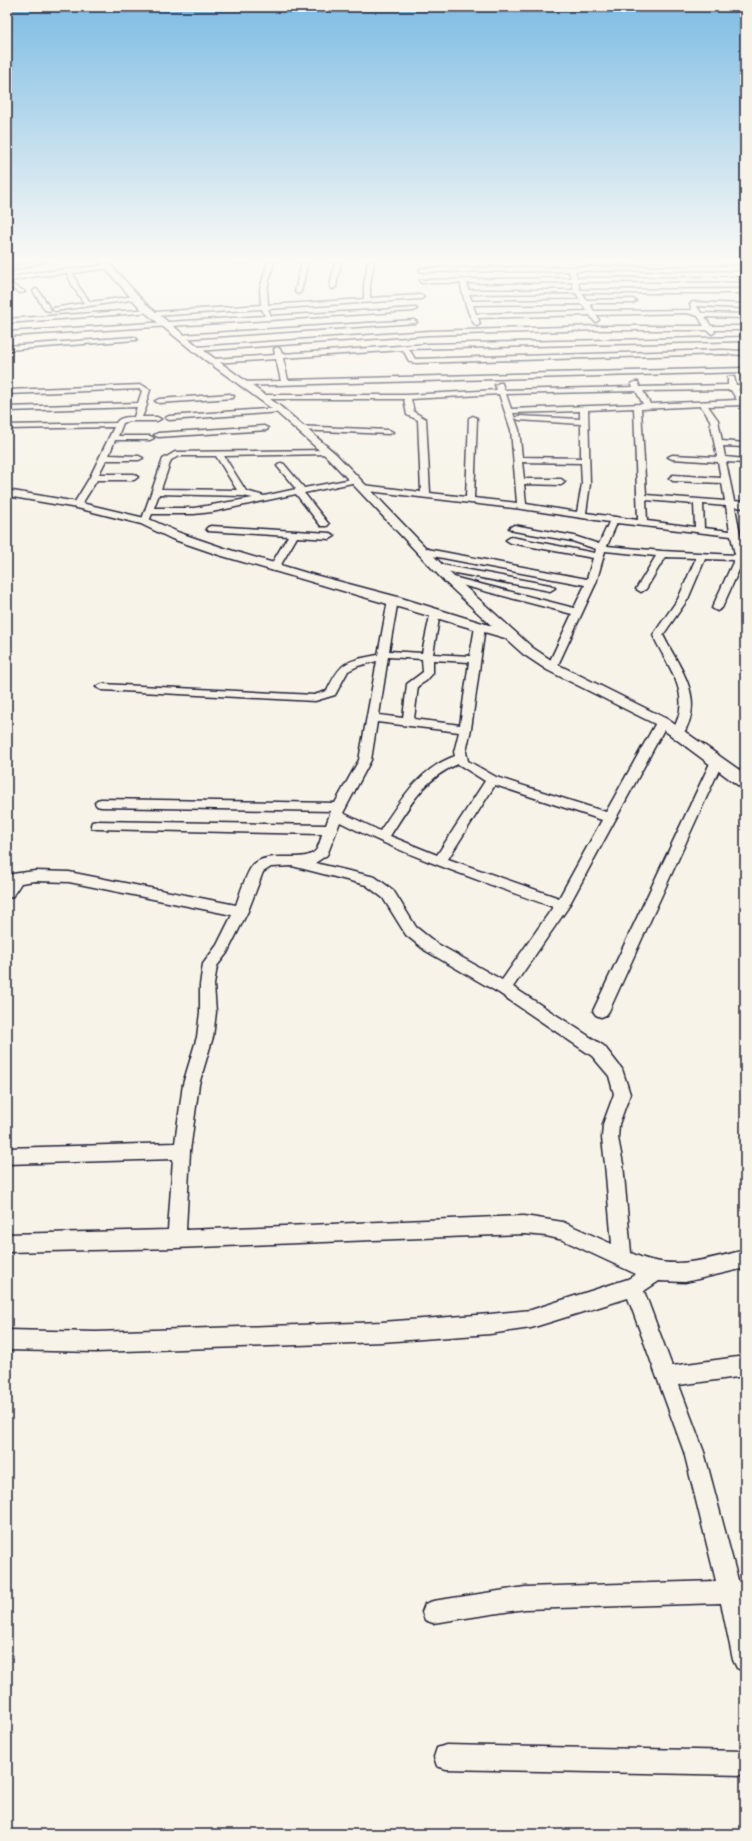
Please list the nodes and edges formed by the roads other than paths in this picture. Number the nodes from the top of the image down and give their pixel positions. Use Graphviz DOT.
graph roads {
  1 [pos="37,347"];
  2 [pos="193,347"];
  3 [pos="229,347"];
  4 [pos="277,347"];
  5 [pos="361,347"];
  6 [pos="434,347"];
  7 [pos="487,347"];
  8 [pos="612,347"];
  9 [pos="720,347"];
  10 [pos="7,348"];
  11 [pos="405,348"];
  12 [pos="196,349"];
  13 [pos="363,351"];
  14 [pos="745,353"];
  15 [pos="280,357"];
  16 [pos="213,361"];
  17 [pos="726,361"];
  18 [pos="623,364"];
  19 [pos="493,368"];
  20 [pos="745,370"];
  21 [pos="363,379"];
  22 [pos="285,381"];
  23 [pos="37,383"];
  24 [pos="244,384"];
  25 [pos="732,386"];
  26 [pos="745,386"];
  27 [pos="639,390"];
  28 [pos="35,391"];
  29 [pos="7,392"];
  30 [pos="502,392"];
  31 [pos="230,396"];
  32 [pos="262,397"];
  33 [pos="367,397"];
  34 [pos="407,397"];
  35 [pos="159,402"];
  36 [pos="744,402"];
  37 [pos="703,404"];
  38 [pos="143,406"];
  39 [pos="215,406"];
  40 [pos="639,406"];
  41 [pos="648,406"];
  42 [pos="584,408"];
  43 [pos="7,409"];
  44 [pos="28,409"];
  45 [pos="279,410"];
  46 [pos="510,414"];
  47 [pos="169,418"];
  48 [pos="473,418"];
  49 [pos="137,419"];
  50 [pos="157,419"];
  51 [pos="584,422"];
  52 [pos="118,426"];
  53 [pos="7,427"];
  54 [pos="264,428"];
  55 [pos="298,428"];
  56 [pos="389,432"];
  57 [pos="221,434"];
  58 [pos="113,438"];
  59 [pos="719,443"];
  60 [pos="745,445"];
  61 [pos="328,452"];
  62 [pos="219,454"];
  63 [pos="104,457"];
  64 [pos="672,457"];
  65 [pos="140,458"];
  66 [pos="517,458"];
  67 [pos="722,460"];
  68 [pos="745,460"];
  69 [pos="585,461"];
  70 [pos="281,466"];
  71 [pos="94,477"];
  72 [pos="134,477"];
  73 [pos="673,478"];
  74 [pos="354,480"];
  75 [pos="520,481"];
  76 [pos="726,481"];
  77 [pos="561,482"];
  78 [pos="363,488"];
  79 [pos="156,491"];
  80 [pos="300,491"];
  81 [pos="7,493"];
  82 [pos="243,493"];
  83 [pos="426,496"];
  84 [pos="641,497"];
  85 [pos="265,499"];
  86 [pos="470,501"];
  87 [pos="698,502"];
  88 [pos="730,504"];
  89 [pos="77,505"];
  90 [pos="745,505"];
  91 [pos="522,506"];
  92 [pos="580,514"];
  93 [pos="147,516"];
  94 [pos="614,520"];
  95 [pos="643,523"];
  96 [pos="324,524"];
  97 [pos="514,528"];
  98 [pos="211,529"];
  99 [pos="700,530"];
  100 [pos="294,534"];
  101 [pos="330,536"];
  102 [pos="739,536"];
  103 [pos="511,540"];
  104 [pos="422,551"];
  105 [pos="600,552"];
  106 [pos="662,554"];
  107 [pos="702,556"];
  108 [pos="742,558"];
  109 [pos="437,566"];
  110 [pos="274,568"];
  111 [pos="449,579"];
  112 [pos="591,583"];
  113 [pos="550,588"];
  114 [pos="641,589"];
  115 [pos="393,600"];
  116 [pos="717,608"];
  117 [pos="577,612"];
  118 [pos="435,613"];
  119 [pos="480,627"];
  120 [pos="512,637"];
  121 [pos="383,655"];
  122 [pos="427,656"];
  123 [pos="474,659"];
  124 [pos="552,667"];
  125 [pos="102,687"];
  126 [pos="373,718"];
  127 [pos="408,722"];
  128 [pos="662,722"];
  129 [pos="465,729"];
  130 [pos="678,732"];
  131 [pos="460,758"];
  132 [pos="717,761"];
  133 [pos="492,780"];
  134 [pos="745,782"];
  135 [pos="101,803"];
  136 [pos="338,811"];
  137 [pos="610,818"];
  138 [pos="97,825"];
  139 [pos="330,830"];
  140 [pos="382,838"];
  141 [pos="440,861"];
  142 [pos="294,862"];
  143 [pos="7,893"];
  144 [pos="562,905"];
  145 [pos="241,911"];
  146 [pos="504,989"];
  147 [pos="601,1011"];
  148 [pos="182,1151"];
  149 [pos="7,1156"];
  150 [pos="176,1239"];
  151 [pos="7,1243"];
  152 [pos="622,1257"];
  153 [pos="745,1259"];
  154 [pos="657,1271"];
  155 [pos="633,1287"];
  156 [pos="7,1340"];
  157 [pos="745,1366"];
  158 [pos="667,1377"];
  159 [pos="738,1591"];
  160 [pos="433,1612"];
  161 [pos="745,1660"];
  162 [pos="446,1757"];
  163 [pos="745,1763"];
  1 -- 10 [label="street"];
  2 -- 12 [label="street"];
  3 -- 12 [label="street"];
  4 -- 15 [label="street"];
  5 -- 13 [label="street"];
  6 -- 11 [label="street"];
  7 -- 19 [label="street"];
  8 -- 18 [label="street"];
  9 -- 17 [label="street"];
  11 -- 13 [label="street"];
  11 -- 19 [label="street"];
  12 -- 16 [label="street"];
  13 -- 15 [label="street"];
  14 -- 17 [label="street"];
  15 -- 16 [label="street"];
  15 -- 22 [label="street"];
  16 -- 24 [label="street"];
  17 -- 18 [label="street"];
  17 -- 18 [label="street"];
  17 -- 20 [label="street"];
  17 -- 25 [label="street"];
  18 -- 19 [label="street"];
  18 -- 19 [label="street"];
  18 -- 27 [label="street"];
  19 -- 21 [label="street"];
  19 -- 30 [label="street"];
  21 -- 22 [label="street"];
  21 -- 33 [label="street"];
  22 -- 24 [label="street"];
  23 -- 28 [label="street"];
  24 -- 32 [label="street"];
  25 -- 26 [label="street"];
  25 -- 27 [label="street"];
  25 -- 36 [label="street"];
  27 -- 30 [label="street"];
  27 -- 41 [label="street"];
  28 -- 29 [label="street"];
  28 -- 38 [label="street"];
  28 -- 44 [label="street"];
  30 -- 34 [label="street"];
  30 -- 46 [label="street"];
  31 -- 39 [label="street"];
  32 -- 33 [label="street"];
  32 -- 45 [label="street"];
  33 -- 34 [label="street"];
  34 -- 83 [label="street"];
  35 -- 39 [label="street"];
  36 -- 37 [label="street"];
  37 -- 41 [label="street"];
  37 -- 59 [label="street"];
  38 -- 44 [label="street"];
  38 -- 49 [label="street"];
  39 -- 45 [label="street"];
  39 -- 47 [label="street"];
  39 -- 57 [label="street"];
  40 -- 41 [label="street"];
  40 -- 42 [label="street"];
  40 -- 84 [label="street"];
  42 -- 46 [label="street"];
  42 -- 51 [label="street"];
  43 -- 44 [label="street"];
  45 -- 55 [label="street"];
  46 -- 51 [label="street"];
  46 -- 66 [label="street"];
  48 -- 86 [label="street"];
  49 -- 50 [label="street"];
  49 -- 52 [label="street"];
  51 -- 69 [label="street"];
  52 -- 53 [label="street"];
  52 -- 58 [label="street"];
  54 -- 57 [label="street"];
  55 -- 56 [label="street"];
  55 -- 61 [label="street"];
  57 -- 58 [label="street"];
  58 -- 63 [label="street"];
  59 -- 60 [label="street"];
  59 -- 67 [label="street"];
  61 -- 62 [label="street"];
  61 -- 74 [label="street"];
  62 -- 79 [label="street"];
  62 -- 82 [label="street"];
  63 -- 65 [label="street"];
  63 -- 71 [label="street"];
  64 -- 67 [label="street"];
  66 -- 69 [label="street"];
  66 -- 75 [label="street"];
  67 -- 68 [label="street"];
  67 -- 76 [label="street"];
  69 -- 92 [label="street"];
  70 -- 80 [label="street"];
  71 -- 72 [label="street"];
  71 -- 89 [label="street"];
  73 -- 76 [label="street"];
  74 -- 78 [label="street"];
  74 -- 80 [label="street"];
  75 -- 77 [label="street"];
  75 -- 91 [label="street"];
  76 -- 88 [label="street"];
  78 -- 83 [label="street"];
  78 -- 104 [label="street"];
  79 -- 82 [label="street"];
  79 -- 93 [label="street"];
  80 -- 85 [label="street"];
  80 -- 96 [label="street"];
  81 -- 89 [label="street"];
  82 -- 85 [label="street"];
  83 -- 86 [label="street"];
  84 -- 87 [label="street"];
  84 -- 95 [label="street"];
  85 -- 93 [label="street"];
  86 -- 91 [label="street"];
  87 -- 88 [label="street"];
  87 -- 99 [label="street"];
  88 -- 90 [label="street"];
  88 -- 102 [label="street"];
  89 -- 93 [label="street"];
  91 -- 92 [label="street"];
  92 -- 94 [label="street"];
  93 -- 110 [label="street"];
  94 -- 95 [label="street"];
  94 -- 105 [label="street"];
  95 -- 99 [label="street"];
  97 -- 105 [label="street"];
  98 -- 100 [label="street"];
  99 -- 102 [label="street"];
  100 -- 101 [label="street"];
  100 -- 110 [label="street"];
  102 -- 108 [label="street"];
  103 -- 105 [label="street"];
  104 -- 109 [label="street"];
  104 -- 112 [label="street"];
  105 -- 106 [label="street"];
  105 -- 112 [label="street"];
  106 -- 107 [label="street"];
  106 -- 114 [label="street"];
  107 -- 108 [label="street"];
  107 -- 130 [label="street"];
  108 -- 116 [label="street"];
  109 -- 111 [label="street"];
  109 -- 113 [label="street"];
  110 -- 115 [label="street"];
  111 -- 117 [label="street"];
  111 -- 120 [label="street"];
  112 -- 117 [label="street"];
  115 -- 118 [label="street"];
  115 -- 121 [label="street"];
  117 -- 124 [label="street"];
  118 -- 119 [label="street"];
  118 -- 122 [label="street"];
  119 -- 120 [label="street"];
  119 -- 123 [label="street"];
  120 -- 124 [label="street"];
  121 -- 122 [label="street"];
  121 -- 125 [label="street"];
  121 -- 126 [label="street"];
  122 -- 123 [label="street"];
  122 -- 127 [label="street"];
  123 -- 129 [label="street"];
  124 -- 128 [label="street"];
  126 -- 127 [label="street"];
  126 -- 136 [label="street"];
  127 -- 129 [label="street"];
  128 -- 130 [label="street"];
  128 -- 137 [label="street"];
  129 -- 131 [label="street"];
  130 -- 132 [label="street"];
  131 -- 133 [label="street"];
  131 -- 140 [label="street"];
  132 -- 134 [label="street"];
  132 -- 147 [label="street"];
  133 -- 137 [label="street"];
  133 -- 141 [label="street"];
  135 -- 136 [label="street"];
  136 -- 139 [label="street"];
  136 -- 140 [label="street"];
  137 -- 144 [label="street"];
  138 -- 139 [label="street"];
  139 -- 142 [label="street"];
  140 -- 141 [label="street"];
  141 -- 144 [label="street"];
  142 -- 145 [label="street"];
  142 -- 146 [label="street"];
  143 -- 145 [label="street"];
  144 -- 146 [label="street"];
  145 -- 148 [label="street"];
  146 -- 152 [label="street"];
  148 -- 149 [label="street"];
  148 -- 150 [label="street"];
  150 -- 151 [label="street"];
  150 -- 152 [label="street"];
  152 -- 154 [label="street"];
  153 -- 154 [label="street"];
  154 -- 155 [label="street"];
  155 -- 156 [label="street"];
  155 -- 158 [label="street"];
  157 -- 158 [label="street"];
  158 -- 159 [label="street"];
  159 -- 160 [label="street"];
  159 -- 161 [label="street"];
  162 -- 163 [label="street"];
}
